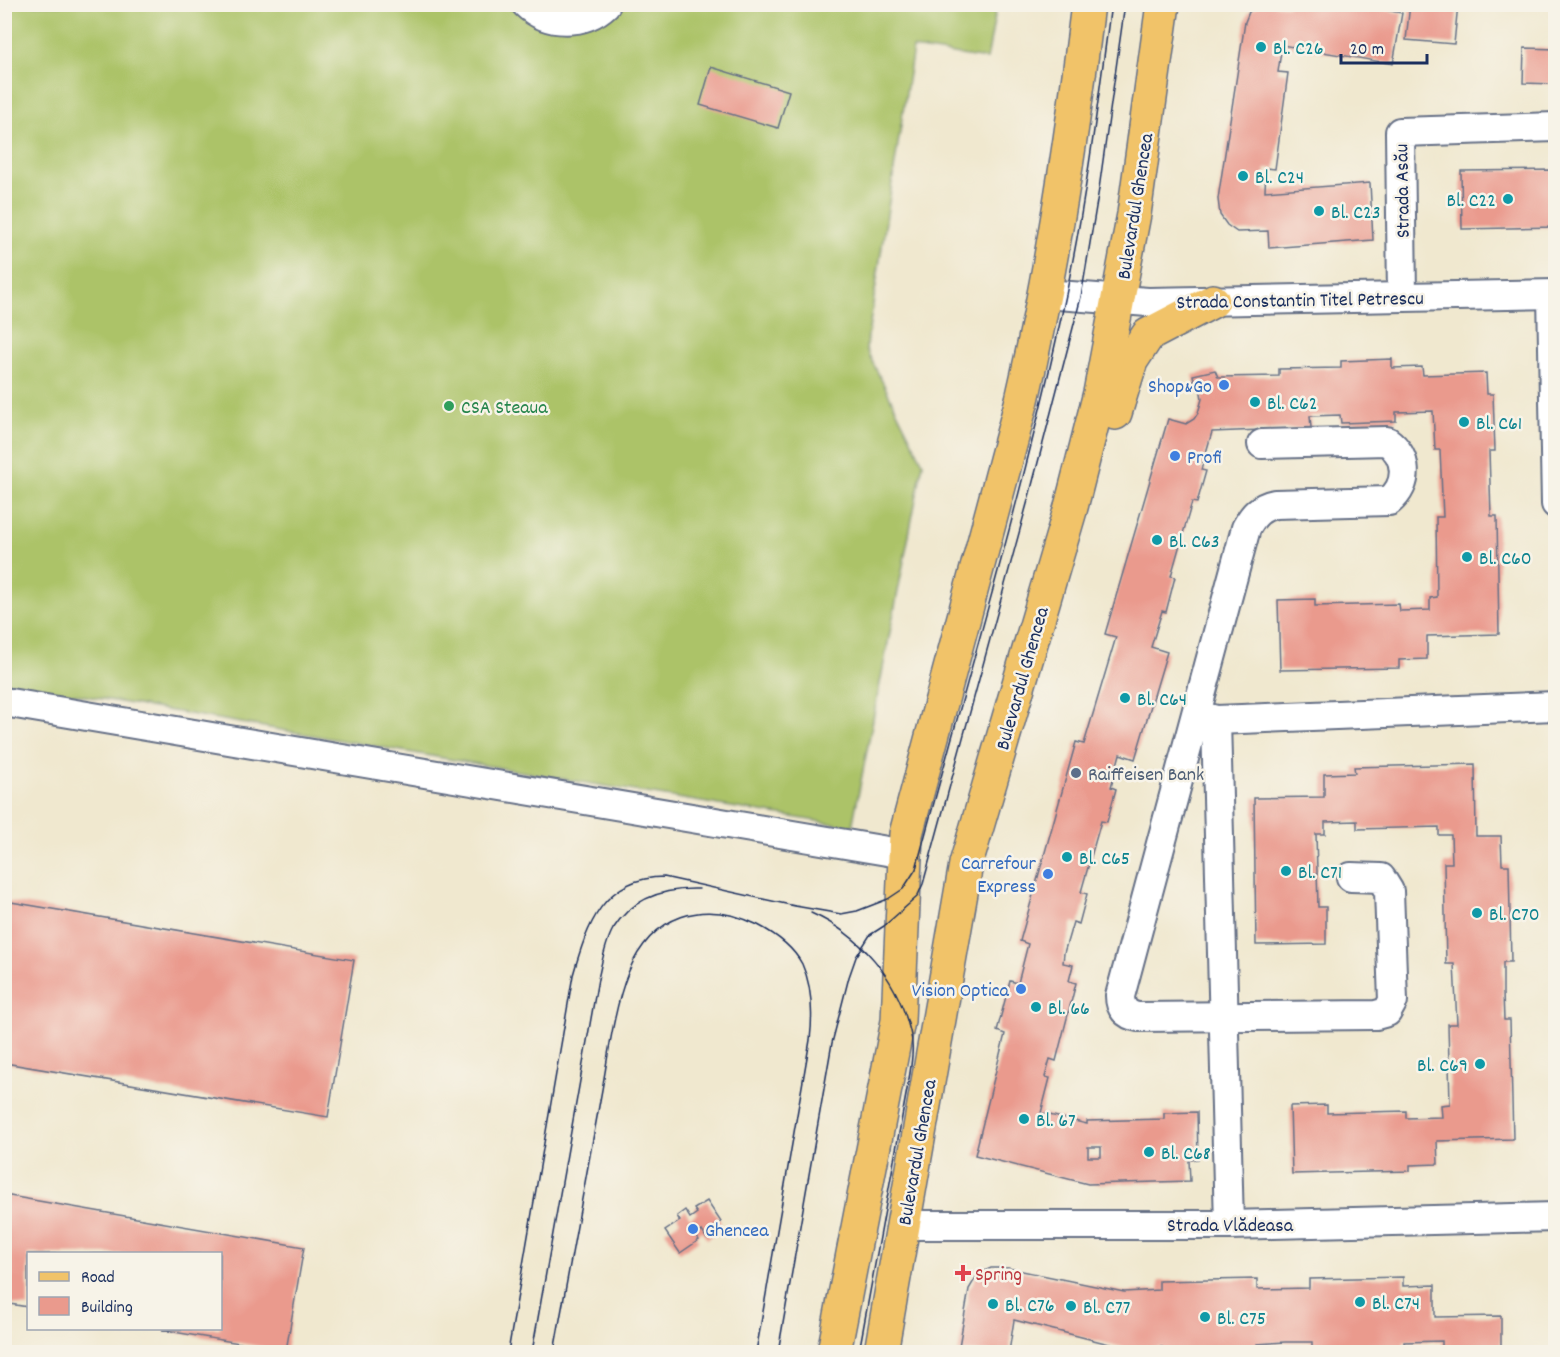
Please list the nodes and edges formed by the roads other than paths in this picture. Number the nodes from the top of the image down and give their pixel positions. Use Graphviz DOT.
graph roads {
  1 [pos="525,4"];
  2 [pos="606,4"];
  3 [pos="1088,4"];
  4 [pos="1163,4"];
  5 [pos="1556,127"];
  6 [pos="1045,294"];
  7 [pos="1554,294"];
  8 [pos="1402,297"];
  9 [pos="1119,300"];
  10 [pos="1213,301"];
  11 [pos="1262,444"];
  12 [pos="1556,504"];
  13 [pos="1046,591"];
  14 [pos="4,702"];
  15 [pos="1556,706"];
  16 [pos="1206,717"];
  17 [pos="905,854"];
  18 [pos="1351,877"];
  19 [pos="1223,1016"];
  20 [pos="1556,1217"];
  21 [pos="903,1225"];
  22 [pos="1229,1226"];
  23 [pos="834,1353"];
  24 [pos="881,1353"];
  1 -- 2 [label="street"];
  3 -- 6 [label="main road"];
  4 -- 9 [label="main road, Bulevardul Ghencea"];
  5 -- 8 [label="street, Strada Asău"];
  6 -- 9 [label="street, Strada Constantin Titel Petrescu"];
  6 -- 17 [label="main road"];
  7 -- 8 [label="street, Strada Constantin Titel Petrescu"];
  7 -- 12 [label="street"];
  8 -- 10 [label="street, Strada Constantin Titel Petrescu"];
  9 -- 10 [label="street, Strada Constantin Titel Petrescu"];
  9 -- 13 [label="main road, Bulevardul Ghencea"];
  10 -- 13 [label="main road"];
  11 -- 16 [label="street"];
  13 -- 21 [label="main road, Bulevardul Ghencea"];
  14 -- 17 [label="street"];
  15 -- 16 [label="street"];
  16 -- 19 [label="street"];
  16 -- 19 [label="street"];
  17 -- 23 [label="main road"];
  18 -- 19 [label="street"];
  19 -- 22 [label="street"];
  20 -- 22 [label="street, Strada Vlădeasa"];
  21 -- 22 [label="street, Strada Vlădeasa"];
  21 -- 24 [label="main road, Bulevardul Ghencea"];
}
